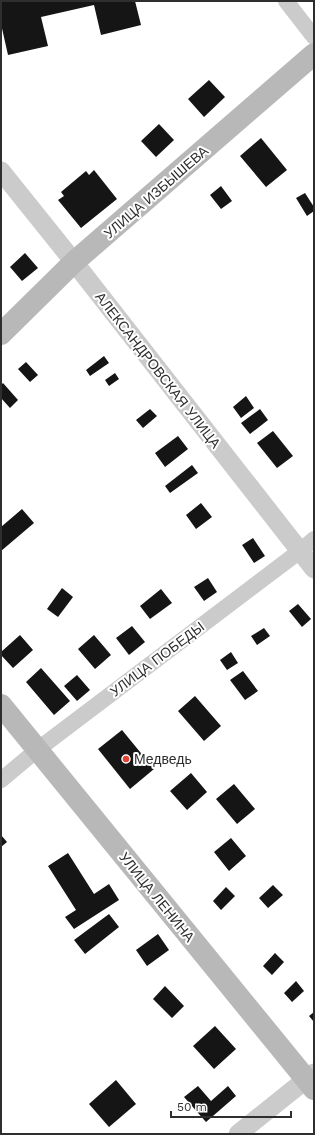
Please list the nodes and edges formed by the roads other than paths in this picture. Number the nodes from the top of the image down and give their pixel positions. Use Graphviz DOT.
graph roads {
  1 [pos="286,1"];
  2 [pos="314,37"];
  3 [pos="314,54"];
  4 [pos="1,171"];
  5 [pos="74,262"];
  6 [pos="1,334"];
  7 [pos="307,545"];
  8 [pos="314,569"];
  9 [pos="1,705"];
  10 [pos="37,750"];
  11 [pos="1,780"];
  12 [pos="311,1081"];
  13 [pos="238,1134"];
  1 -- 2 [label="street"];
  3 -- 5 [label="main road, УЛИЦА ИЗБЫШЕВА"];
  4 -- 5 [label="street, АЛЕКСАНДРОВСКАЯ УЛИЦА"];
  5 -- 6 [label="main road, УЛИЦА ИЗБЫШЕВА"];
  5 -- 7 [label="street, АЛЕКСАНДРОВСКАЯ УЛИЦА"];
  7 -- 8 [label="street, АЛЕКСАНДРОВСКАЯ УЛИЦА"];
  7 -- 10 [label="street, УЛИЦА ПОБЕДЫ"];
  9 -- 10 [label="main road, УЛИЦА ЛЕНИНА"];
  10 -- 11 [label="street, УЛИЦА ПОБЕДЫ"];
  10 -- 12 [label="main road, УЛИЦА ЛЕНИНА"];
  12 -- 13 [label="street"];
}
